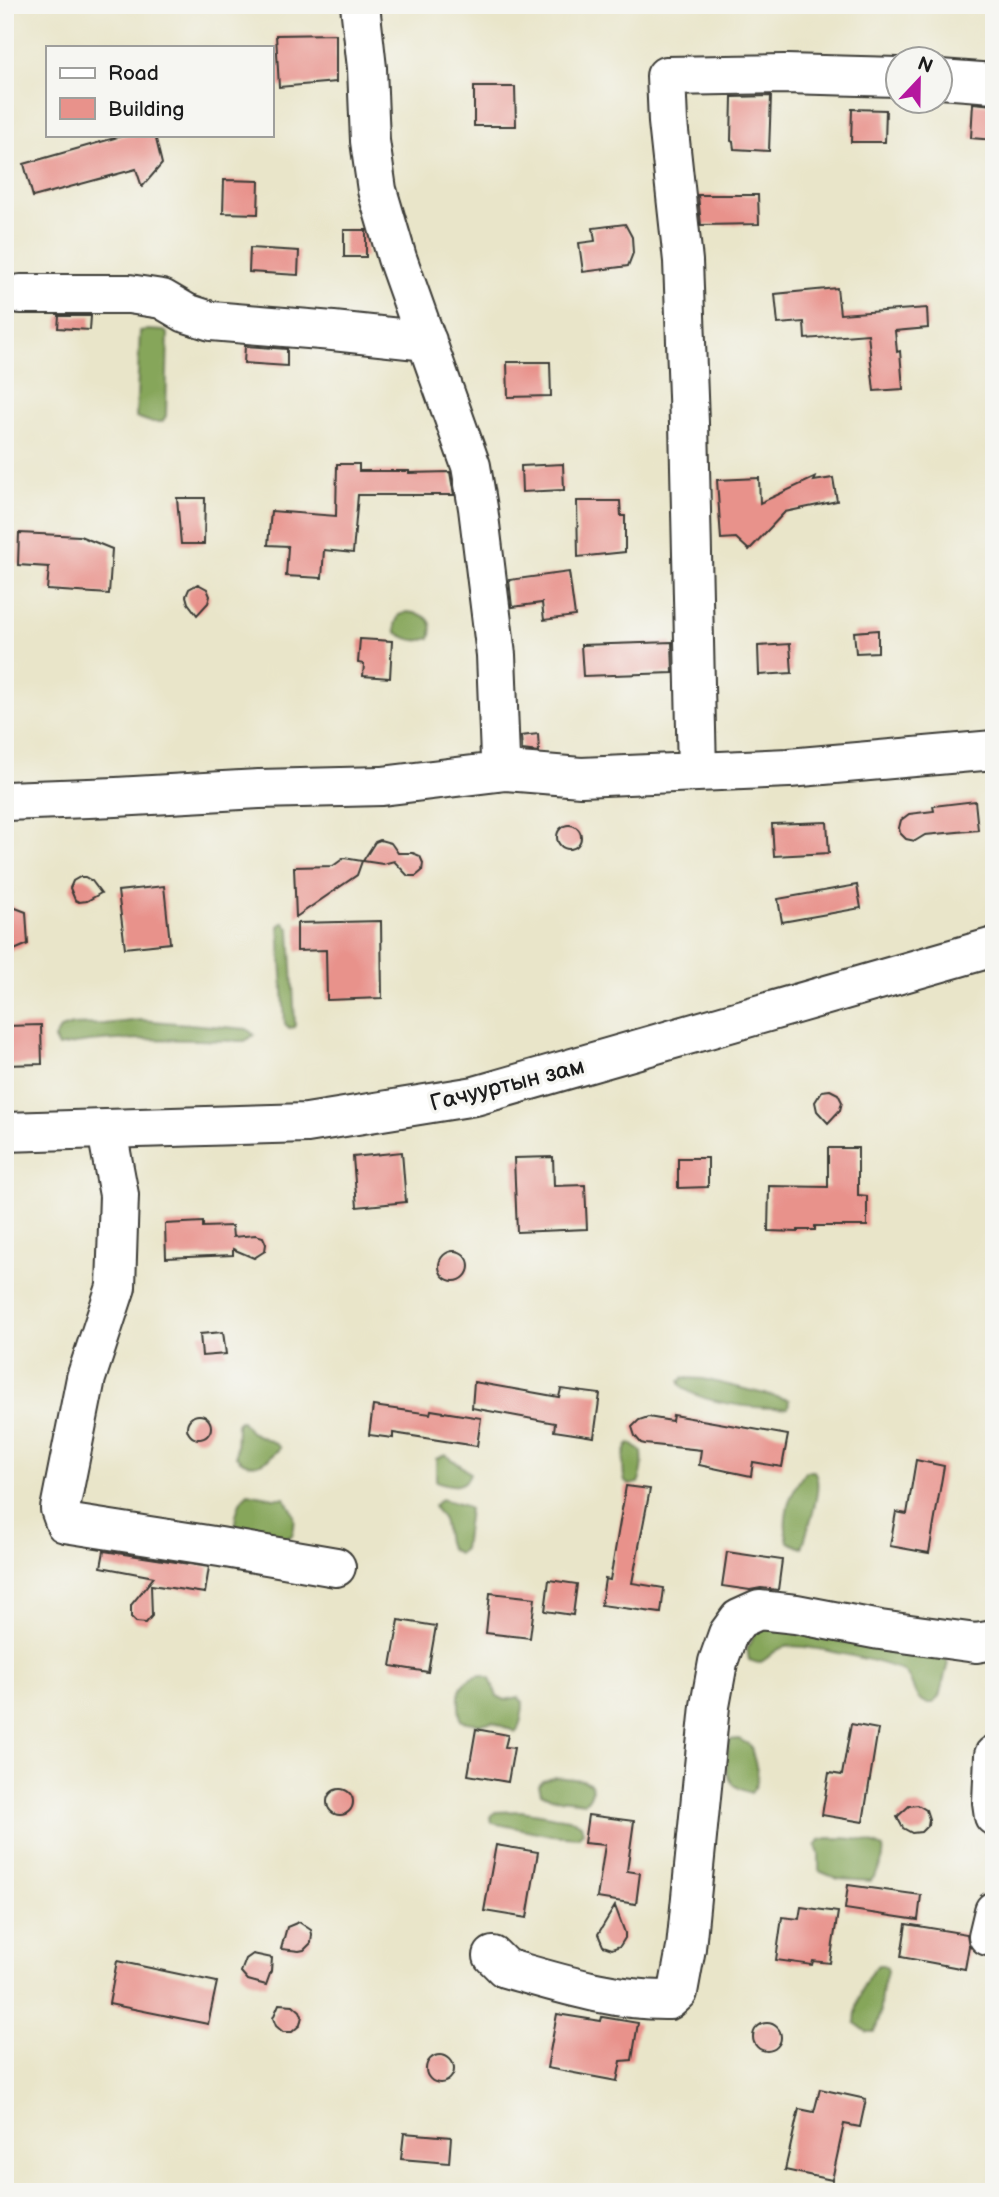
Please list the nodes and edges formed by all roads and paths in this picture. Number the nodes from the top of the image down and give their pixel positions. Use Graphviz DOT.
graph roads {
  1 [pos="360,5"];
  2 [pos="884,77"];
  3 [pos="954,80"];
  4 [pos="994,83"];
  5 [pos="21,294"];
  6 [pos="427,341"];
  7 [pos="994,750"];
  8 [pos="506,771"];
  9 [pos="696,772"];
  10 [pos="5,801"];
  11 [pos="994,947"];
  12 [pos="107,1131"];
  13 [pos="5,1132"];
  14 [pos="336,1567"];
  15 [pos="994,1640"];
  16 [pos="994,1755"];
  17 [pos="994,1816"];
  18 [pos="493,1956"];
  1 -- 6 [label="street"];
  2 -- 9 [label="street"];
  3 -- 4 [label="street"];
  5 -- 6 [label="street"];
  6 -- 8 [label="street"];
  7 -- 9 [label="street"];
  8 -- 9 [label="street"];
  8 -- 10 [label="street"];
  11 -- 12 [label="street, Гачууртын зам"];
  12 -- 13 [label="street, Гачууртын зам"];
  12 -- 14 [label="street"];
  15 -- 18 [label="street"];
  16 -- 17 [label="street"];
}
